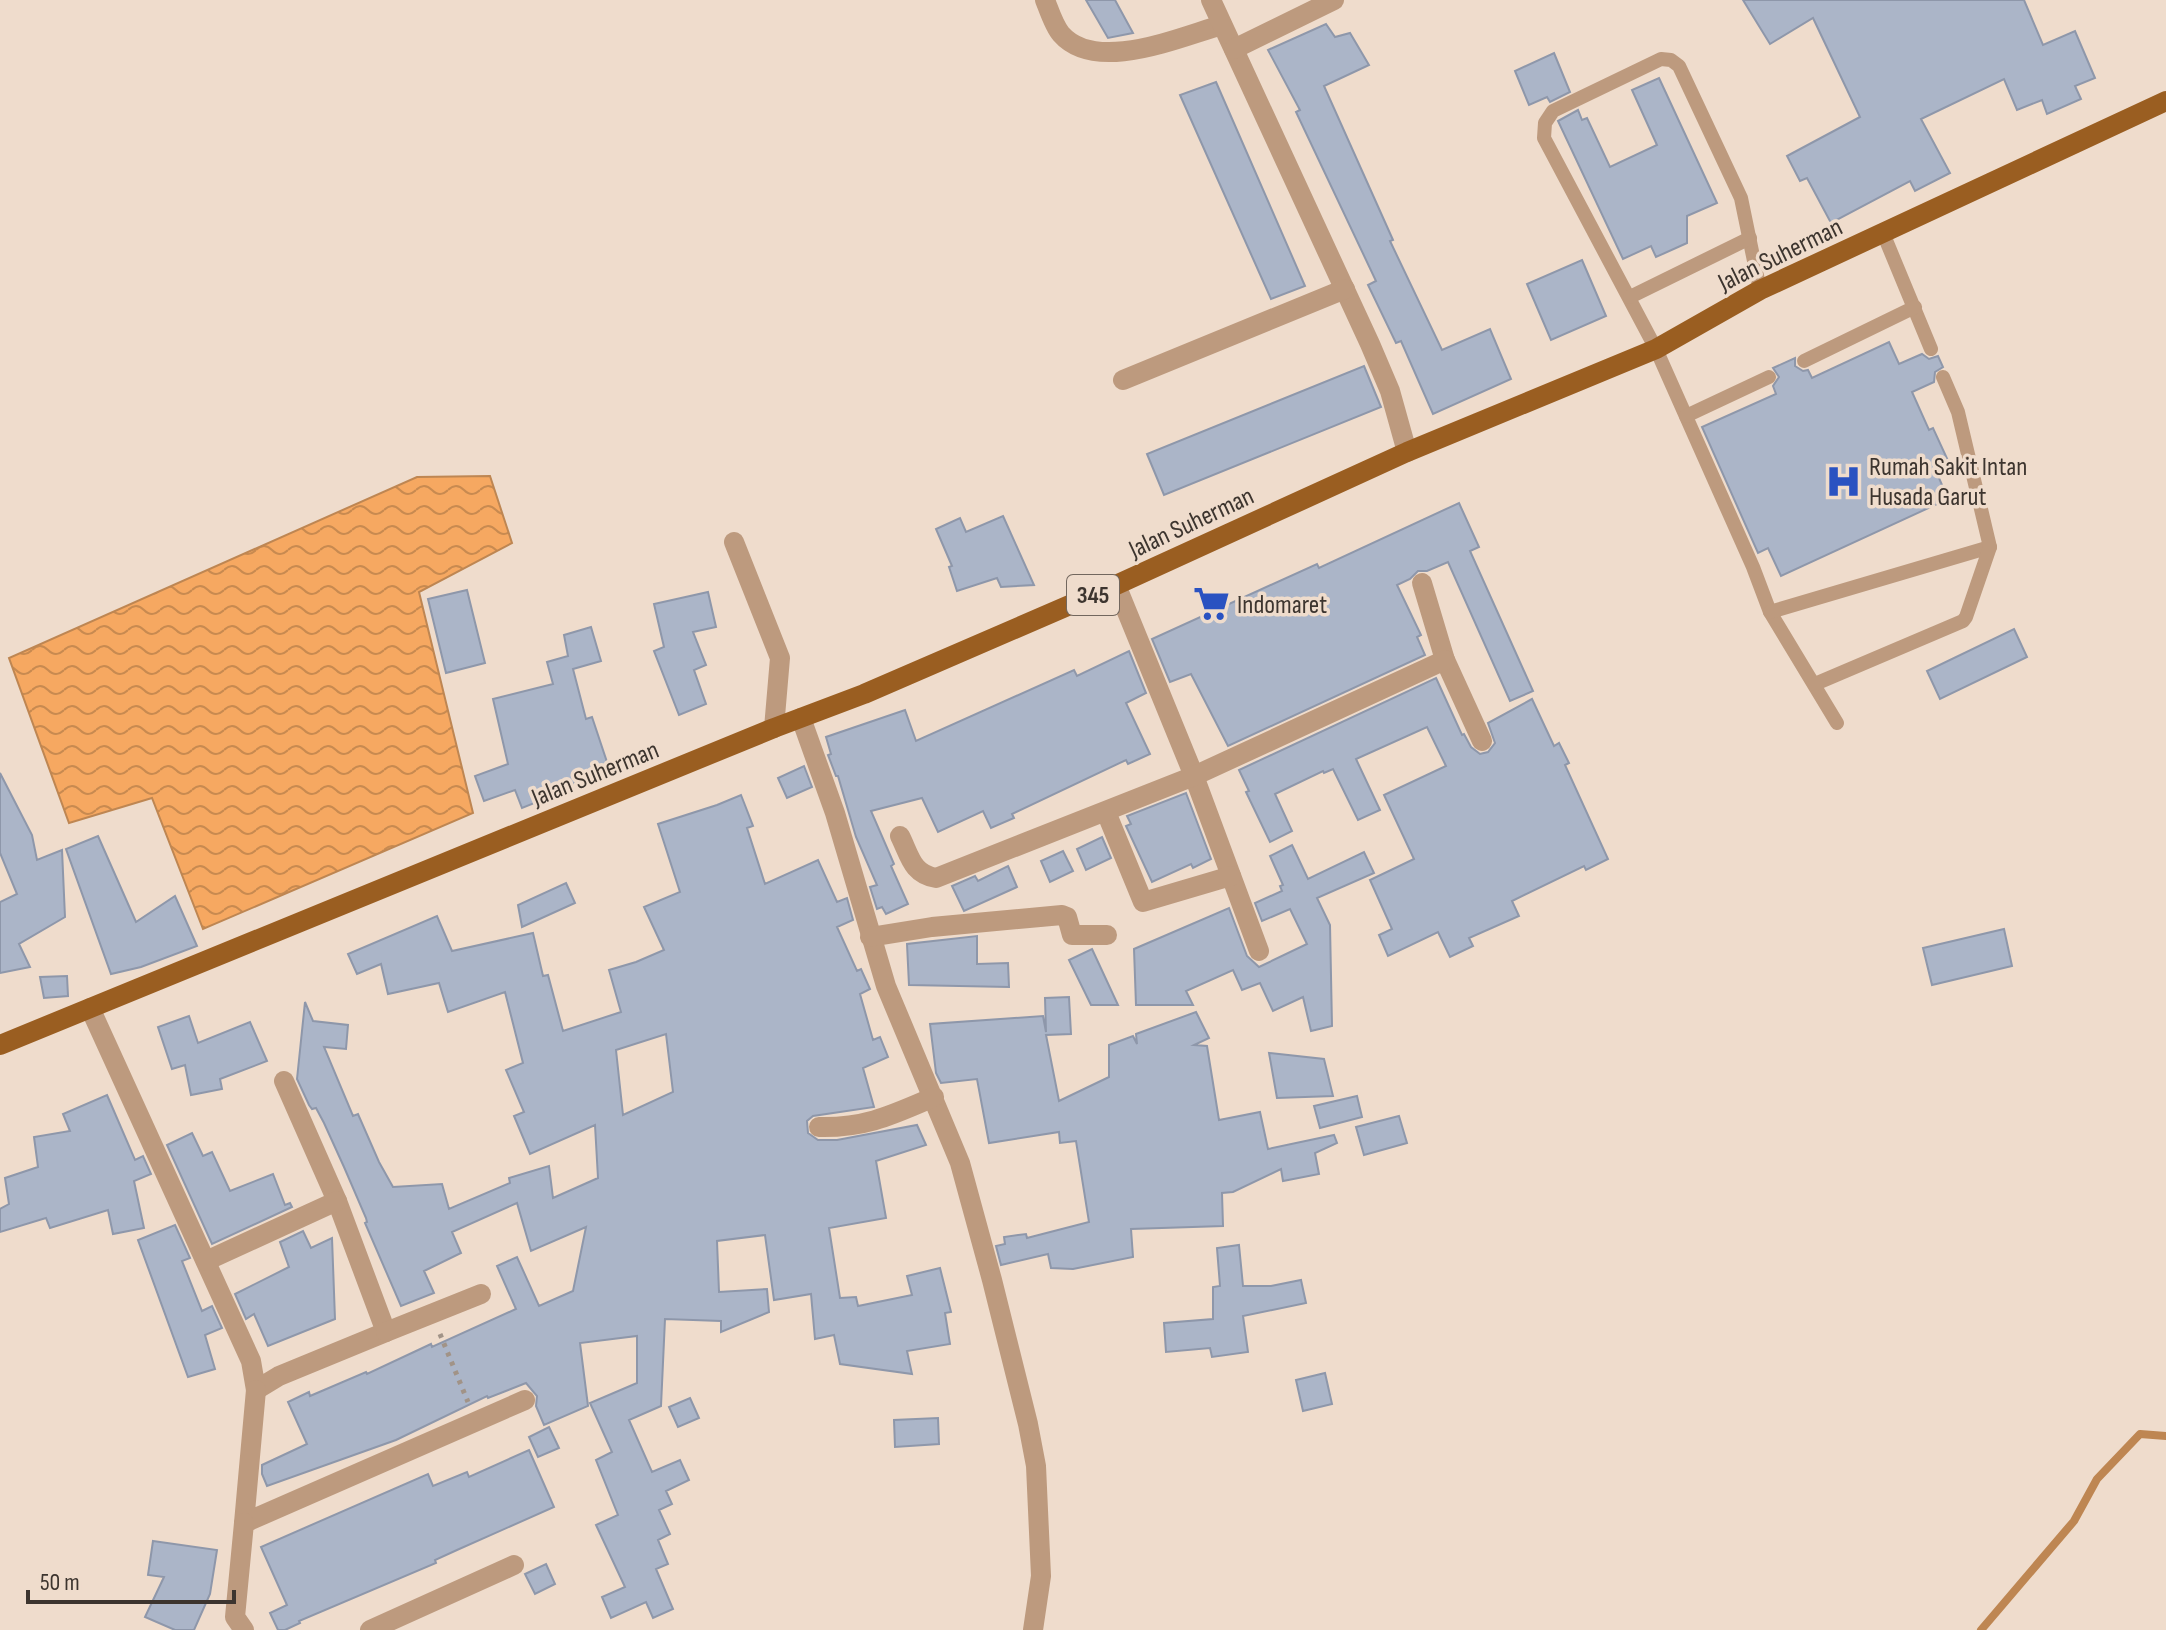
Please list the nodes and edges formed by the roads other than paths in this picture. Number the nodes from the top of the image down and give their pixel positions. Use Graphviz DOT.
graph roads {
  1 [pos="1045,0"];
  2 [pos="1211,0"];
  3 [pos="1334,0"];
  4 [pos="1222,25"];
  5 [pos="1234,49"];
  6 [pos="2166,101"];
  7 [pos="1883,233"];
  8 [pos="1750,238"];
  9 [pos="1345,289"];
  10 [pos="1760,290"];
  11 [pos="1630,297"];
  12 [pos="1915,307"];
  13 [pos="1656,349"];
  14 [pos="1931,349"];
  15 [pos="1804,361"];
  16 [pos="1769,377"];
  17 [pos="1943,377"];
  18 [pos="1123,380"];
  19 [pos="1686,416"];
  20 [pos="1407,452"];
  21 [pos="734,542"];
  22 [pos="1990,547"];
  23 [pos="1422,583"];
  24 [pos="1116,585"];
  25 [pos="1770,612"];
  26 [pos="1445,660"];
  27 [pos="1815,684"];
  28 [pos="801,718"];
  29 [pos="1837,723"];
  30 [pos="774,728"];
  31 [pos="1482,741"];
  32 [pos="1194,776"];
  33 [pos="1106,812"];
  34 [pos="900,836"];
  35 [pos="1231,876"];
  36 [pos="1107,935"];
  37 [pos="870,937"];
  38 [pos="1259,951"];
  39 [pos="90,1008"];
  40 [pos="0,1045"];
  41 [pos="284,1081"];
  42 [pos="934,1097"];
  43 [pos="819,1127"];
  44 [pos="337,1201"];
  45 [pos="206,1261"];
  46 [pos="481,1294"];
  47 [pos="386,1332"];
  48 [pos="256,1390"];
  49 [pos="525,1400"];
  50 [pos="244,1523"];
  51 [pos="514,1565"];
  52 [pos="244,1630"];
  53 [pos="370,1630"];
  54 [pos="1033,1630"];
  1 -- 4 [label="street"];
  2 -- 4 [label="street"];
  3 -- 5 [label="street"];
  4 -- 5 [label="street"];
  5 -- 9 [label="street"];
  6 -- 7 [label="main road, Jalan Suherman / 345"];
  7 -- 10 [label="main road, Jalan Suherman / 345"];
  7 -- 12 [label="lane"];
  8 -- 10 [label="lane"];
  8 -- 11 [label="lane"];
  8 -- 11 [label="lane"];
  9 -- 18 [label="street"];
  9 -- 20 [label="street"];
  10 -- 13 [label="main road, Jalan Suherman / 345"];
  11 -- 13 [label="lane"];
  12 -- 14 [label="lane"];
  12 -- 15 [label="lane"];
  13 -- 19 [label="lane"];
  13 -- 20 [label="main road, Jalan Suherman / 345"];
  16 -- 19 [label="lane"];
  17 -- 22 [label="lane"];
  19 -- 25 [label="lane"];
  20 -- 24 [label="main road, Jalan Suherman / 345"];
  21 -- 30 [label="street"];
  22 -- 25 [label="lane"];
  22 -- 27 [label="lane"];
  23 -- 26 [label="street"];
  24 -- 28 [label="main road, Jalan Suherman / 345"];
  24 -- 32 [label="street"];
  25 -- 27 [label="lane"];
  26 -- 31 [label="street"];
  26 -- 32 [label="street"];
  27 -- 29 [label="lane"];
  28 -- 30 [label="main road, Jalan Suherman / 345"];
  28 -- 37 [label="street"];
  30 -- 39 [label="main road, Jalan Suherman / 345"];
  32 -- 33 [label="street"];
  32 -- 35 [label="street"];
  33 -- 34 [label="street"];
  33 -- 35 [label="street"];
  35 -- 38 [label="street"];
  36 -- 37 [label="street"];
  37 -- 42 [label="street"];
  39 -- 40 [label="main road, Jalan Suherman / 345"];
  39 -- 45 [label="street"];
  41 -- 44 [label="street"];
  42 -- 43 [label="street"];
  42 -- 54 [label="street"];
  44 -- 45 [label="street"];
  44 -- 47 [label="street"];
  45 -- 48 [label="street"];
  46 -- 47 [label="street"];
  47 -- 48 [label="street"];
  48 -- 50 [label="street"];
  49 -- 50 [label="street"];
  50 -- 52 [label="street"];
  51 -- 53 [label="street"];
}
